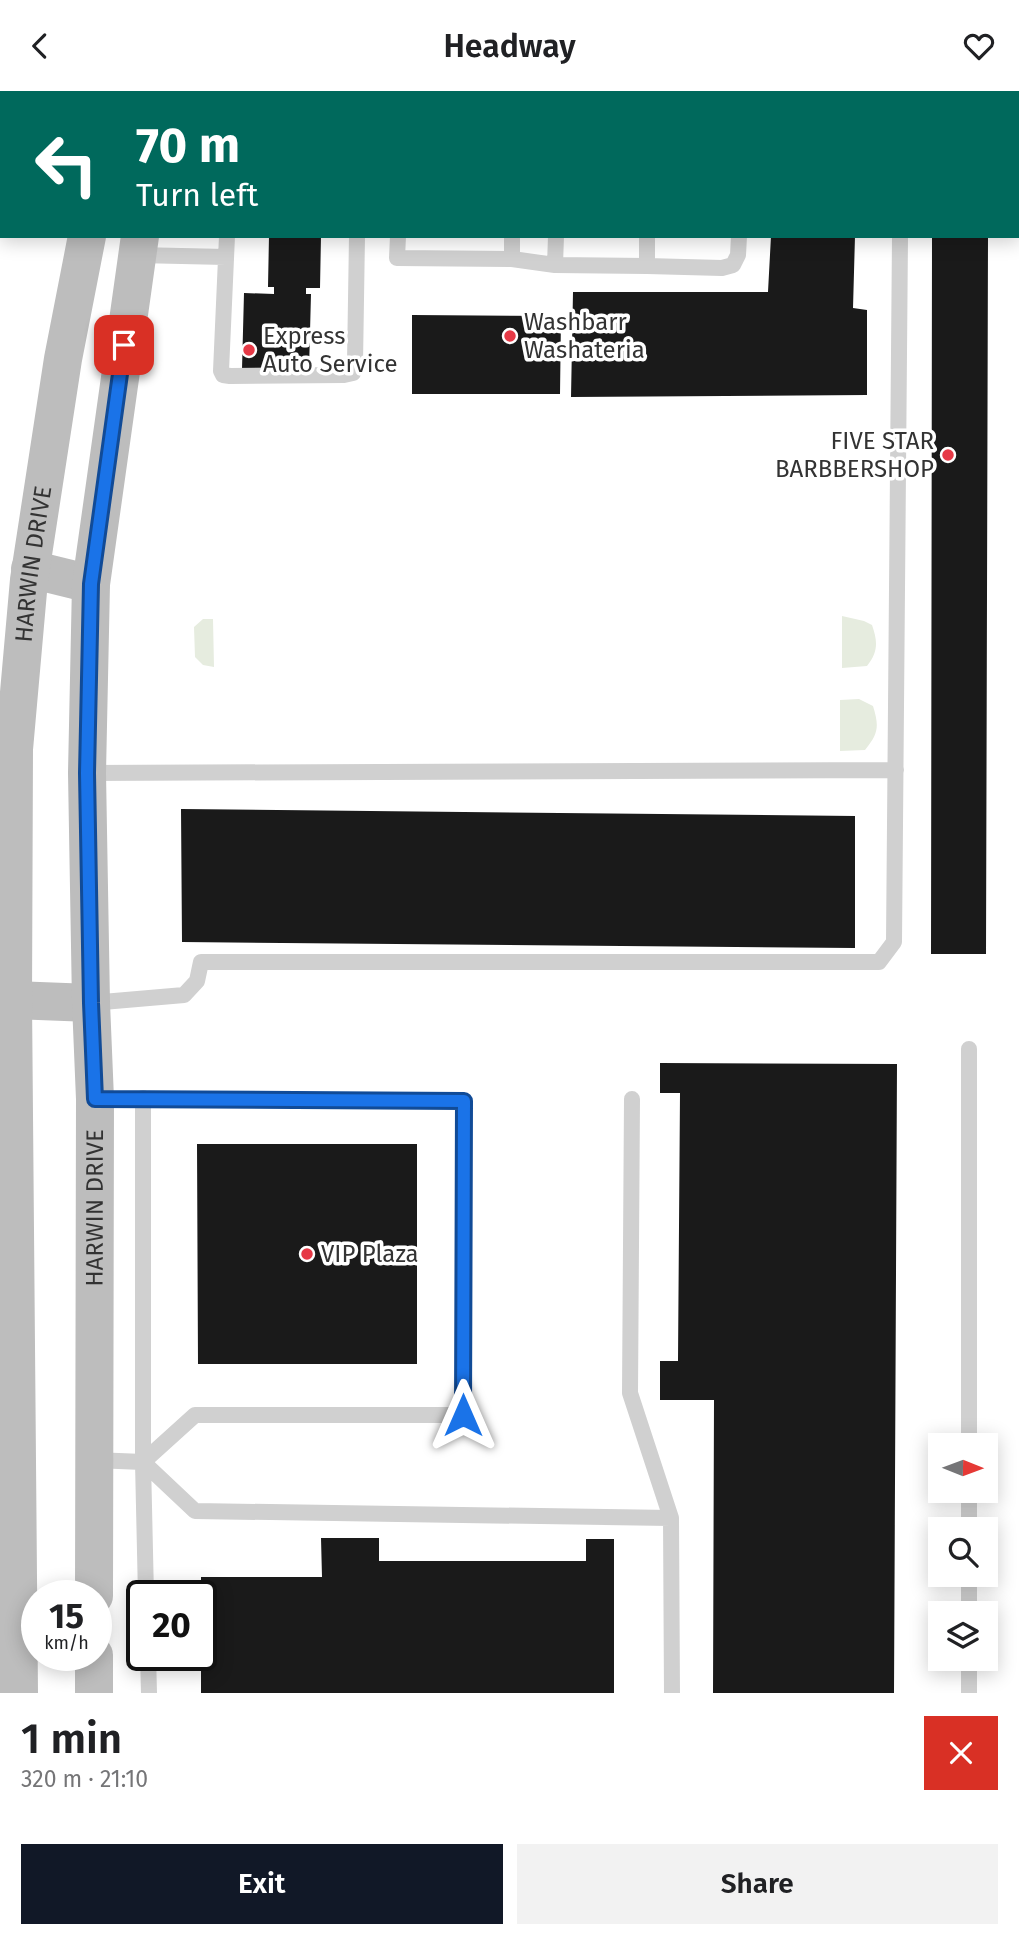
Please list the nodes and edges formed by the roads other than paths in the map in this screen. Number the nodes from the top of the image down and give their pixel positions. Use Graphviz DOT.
graph roads {
  1 [pos="87,238"];
  2 [pos="227,238"];
  3 [pos="357,238"];
  4 [pos="398,238"];
  5 [pos="512,238"];
  6 [pos="556,238"];
  7 [pos="647,238"];
  8 [pos="739,238"];
  9 [pos="900,238"];
  10 [pos="139,246"];
  11 [pos="226,257"];
  12 [pos="512,260"];
  13 [pos="555,265"];
  14 [pos="647,266"];
  15 [pos="30,569"];
  16 [pos="91,584"];
  17 [pos="896,770"];
  18 [pos="87,773"];
  19 [pos="13,1000"];
  20 [pos="91,1003"];
  21 [pos="969,1049"];
  22 [pos="143,1098"];
  23 [pos="95,1099"];
  24 [pos="632,1099"];
  25 [pos="969,1433"];
  26 [pos="93,1460"];
  27 [pos="143,1461"];
  28 [pos="671,1518"];
  29 [pos="94,1580"];
  30 [pos="146,1580"];
  31 [pos="94,1671"];
  32 [pos="148,1671"];
  33 [pos="969,1671"];
  34 [pos="19,1693"];
  35 [pos="94,1693"];
  36 [pos="149,1693"];
  37 [pos="671,1693"];
  38 [pos="969,1693"];
  1 -- 15 [label="main road, HARWIN DRIVE"];
  2 -- 11 [label="lane"];
  3 -- 11 [label="lane"];
  4 -- 12 [label="lane"];
  5 -- 12 [label="lane"];
  6 -- 13 [label="lane"];
  7 -- 14 [label="lane"];
  8 -- 14 [label="lane"];
  9 -- 17 [label="lane"];
  10 -- 11 [label="lane"];
  10 -- 16 [label="main road, HARWIN DRIVE"];
  12 -- 13 [label="lane"];
  13 -- 14 [label="lane"];
  15 -- 16 [label="main road"];
  15 -- 19 [label="main road, HARWIN DRIVE"];
  16 -- 18 [label="main road, HARWIN DRIVE"];
  17 -- 18 [label="lane"];
  17 -- 20 [label="lane"];
  18 -- 20 [label="main road, HARWIN DRIVE"];
  19 -- 20 [label="main road"];
  19 -- 34 [label="main road, HARWIN DRIVE"];
  20 -- 23 [label="main road, HARWIN DRIVE"];
  21 -- 25 [label="lane"];
  22 -- 23 [label="lane"];
  22 -- 27 [label="lane"];
  22 -- 27 [label="lane"];
  23 -- 26 [label="main road, HARWIN DRIVE"];
  24 -- 28 [label="lane"];
  26 -- 27 [label="lane"];
  26 -- 29 [label="main road, HARWIN DRIVE"];
  27 -- 28 [label="lane"];
  27 -- 30 [label="lane"];
  28 -- 37 [label="lane"];
  31 -- 35 [label="main road"];
  32 -- 36 [label="lane"];
  33 -- 38 [label="lane"];
}
